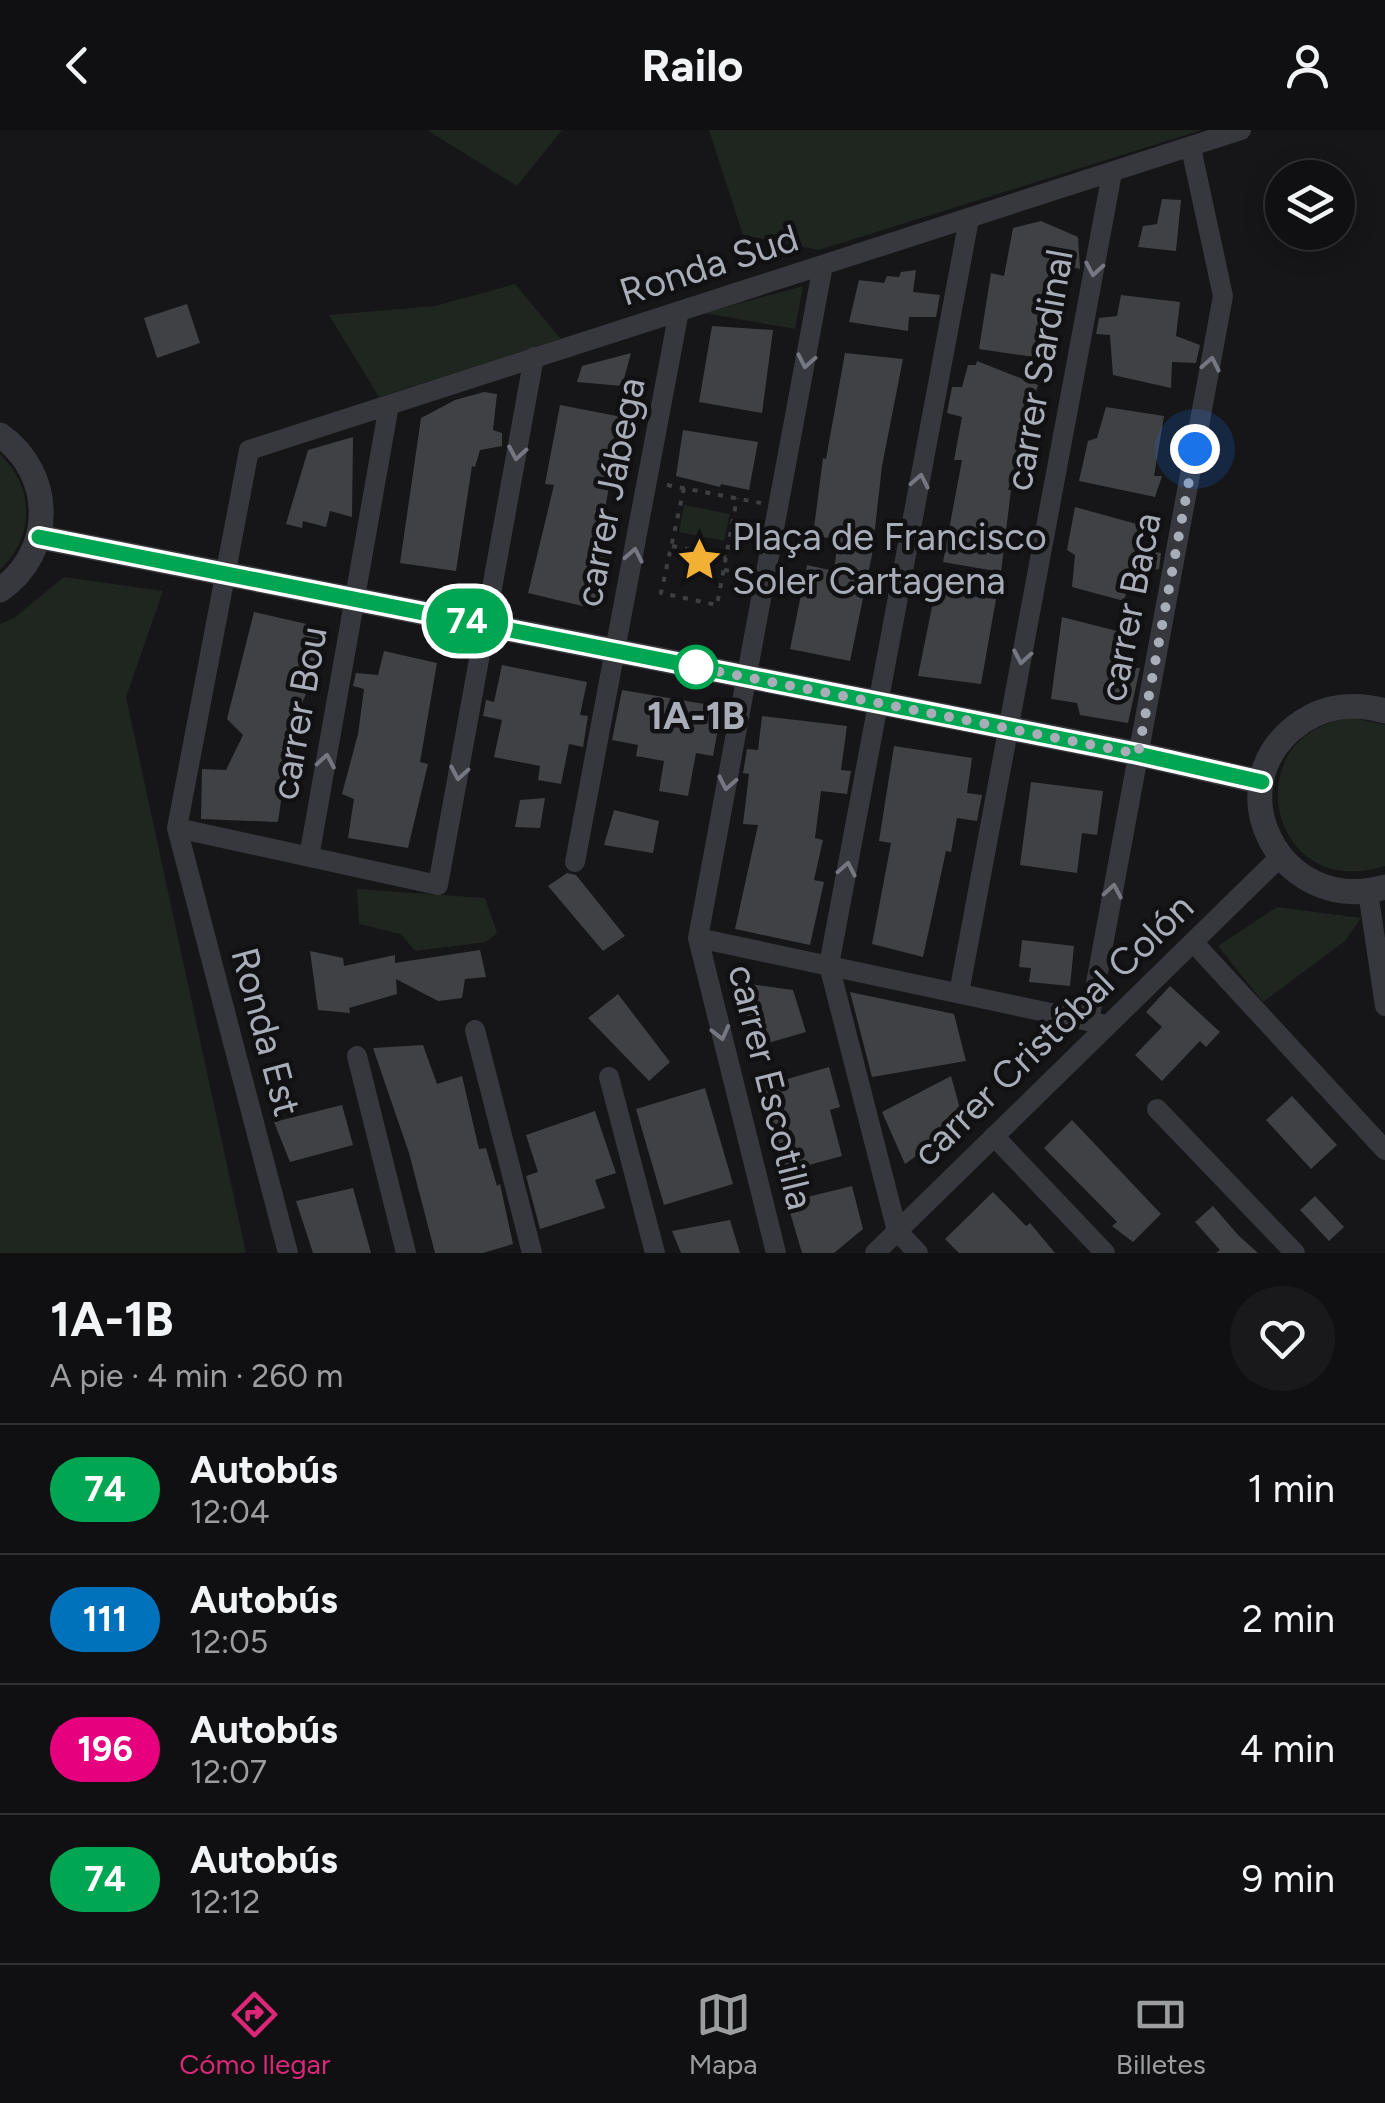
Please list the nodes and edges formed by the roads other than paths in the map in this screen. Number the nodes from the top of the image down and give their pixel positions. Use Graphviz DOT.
graph roads {
  1 [pos="1241,130"];
  2 [pos="1191,148"];
  3 [pos="1112,173"];
  4 [pos="968,219"];
  5 [pos="823,265"];
  6 [pos="679,311"];
  7 [pos="534,358"];
  8 [pos="390,405"];
  9 [pos="0,435"];
  10 [pos="39,537"];
  11 [pos="226,574"];
  12 [pos="0,590"];
  13 [pos="355,599"];
  14 [pos="486,625"];
  15 [pos="616,651"];
  16 [pos="747,677"];
  17 [pos="878,703"];
  18 [pos="1385,711"];
  19 [pos="1008,729"];
  20 [pos="1138,754"];
  21 [pos="1262,782"];
  22 [pos="178,828"];
  23 [pos="309,856"];
  24 [pos="1280,857"];
  25 [pos="576,862"];
  26 [pos="1377,889"];
  27 [pos="698,938"];
  28 [pos="1193,942"];
  29 [pos="829,965"];
  30 [pos="1383,979"];
  31 [pos="959,993"];
  32 [pos="1385,1006"];
  33 [pos="1099,1023"];
  34 [pos="475,1030"];
  35 [pos="356,1056"];
  36 [pos="609,1077"];
  37 [pos="1157,1109"];
  38 [pos="994,1136"];
  39 [pos="1385,1150"];
  40 [pos="897,1231"];
  41 [pos="288,1253"];
  42 [pos="406,1253"];
  43 [pos="532,1253"];
  44 [pos="655,1253"];
  45 [pos="776,1253"];
  46 [pos="875,1253"];
  47 [pos="918,1253"];
  48 [pos="1105,1253"];
  49 [pos="1294,1253"];
  1 -- 2 [label="street, Ronda Sud"];
  2 -- 3 [label="street, Ronda Sud"];
  20 -- 2 [label="street, carrer Baca, one-way"];
  3 -- 4 [label="street, Ronda Sud"];
  3 -- 19 [label="street, carrer Sardinal, one-way"];
  4 -- 5 [label="street, Ronda Sud"];
  17 -- 4 [label="street, one-way"];
  5 -- 6 [label="street, Ronda Sud"];
  5 -- 16 [label="street, one-way"];
  6 -- 7 [label="street, Ronda Sud"];
  15 -- 6 [label="street, carrer Jábega, one-way"];
  7 -- 8 [label="street, Ronda Sud"];
  7 -- 14 [label="street, one-way"];
  8 -- 11 [label="street, Ronda Sud"];
  8 -- 13 [label="street, carrer Bou"];
  9 -- 10 [label="street"];
  10 -- 11 [label="street"];
  10 -- 12 [label="street"];
  11 -- 13 [label="street"];
  11 -- 22 [label="street"];
  13 -- 14 [label="street"];
  23 -- 13 [label="street, carrer Bou, one-way"];
  14 -- 15 [label="street"];
  14 -- 23 [label="street, one-way"];
  15 -- 16 [label="street"];
  15 -- 25 [label="street, carrer Jábega"];
  16 -- 17 [label="street"];
  16 -- 27 [label="street, one-way"];
  17 -- 19 [label="street"];
  29 -- 17 [label="street, one-way"];
  18 -- 21 [label="street"];
  19 -- 20 [label="street"];
  19 -- 31 [label="street, carrer Sardinal"];
  20 -- 21 [label="street"];
  33 -- 20 [label="street, carrer Baca, one-way"];
  21 -- 24 [label="street"];
  22 -- 23 [label="street"];
  22 -- 41 [label="street, Ronda Est"];
  24 -- 26 [label="street"];
  24 -- 28 [label="street, carrer Cristóbal Colón"];
  26 -- 30 [label="street"];
  27 -- 29 [label="street"];
  27 -- 45 [label="street, carrer Escotilla, one-way"];
  28 -- 33 [label="street, carrer Cristóbal Colón"];
  28 -- 39 [label="street"];
  29 -- 31 [label="street"];
  29 -- 40 [label="street"];
  30 -- 32 [label="street"];
  31 -- 33 [label="street"];
  33 -- 38 [label="street, carrer Cristóbal Colón"];
  34 -- 43 [label="street"];
  35 -- 42 [label="street"];
  36 -- 44 [label="street"];
  37 -- 49 [label="street"];
  38 -- 40 [label="street, carrer Cristóbal Colón"];
  38 -- 48 [label="street"];
  40 -- 46 [label="street, carrer Cristóbal Colón"];
  40 -- 47 [label="street"];
}
